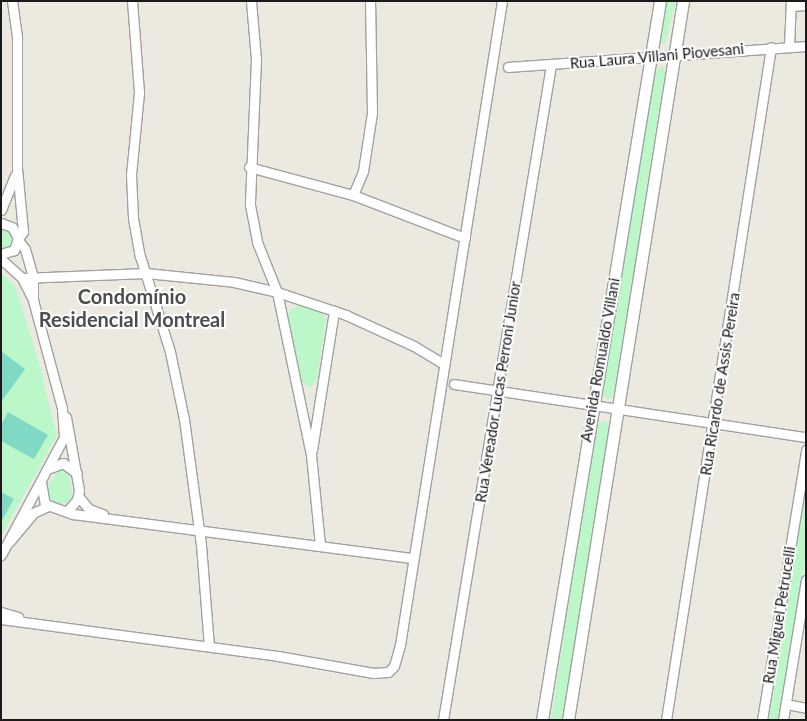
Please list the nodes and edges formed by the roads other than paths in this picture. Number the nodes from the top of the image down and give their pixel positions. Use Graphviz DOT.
graph roads {
  1 [pos="12,1"];
  2 [pos="132,1"];
  3 [pos="251,1"];
  4 [pos="370,1"];
  5 [pos="502,1"];
  6 [pos="660,1"];
  7 [pos="683,1"];
  8 [pos="791,4"];
  9 [pos="806,4"];
  10 [pos="789,46"];
  11 [pos="806,46"];
  12 [pos="771,47"];
  13 [pos="675,55"];
  14 [pos="651,58"];
  15 [pos="551,65"];
  16 [pos="508,67"];
  17 [pos="249,167"];
  18 [pos="17,168"];
  19 [pos="353,195"];
  20 [pos="1,210"];
  21 [pos="1,223"];
  22 [pos="465,238"];
  23 [pos="18,239"];
  24 [pos="1,254"];
  25 [pos="1,259"];
  26 [pos="146,273"];
  27 [pos="33,277"];
  28 [pos="22,278"];
  29 [pos="277,292"];
  30 [pos="33,300"];
  31 [pos="334,311"];
  32 [pos="444,364"];
  33 [pos="454,384"];
  34 [pos="499,390"];
  35 [pos="592,405"];
  36 [pos="62,408"];
  37 [pos="619,409"];
  38 [pos="714,423"];
  39 [pos="806,437"];
  40 [pos="311,455"];
  41 [pos="805,455"];
  42 [pos="47,471"];
  43 [pos="78,473"];
  44 [pos="41,482"];
  45 [pos="78,496"];
  46 [pos="48,506"];
  47 [pos="67,511"];
  48 [pos="118,520"];
  49 [pos="199,531"];
  50 [pos="9,542"];
  51 [pos="320,544"];
  52 [pos="1,556"];
  53 [pos="413,558"];
  54 [pos="1,563"];
  55 [pos="806,580"];
  56 [pos="1,612"];
  57 [pos="1,619"];
  58 [pos="28,622"];
  59 [pos="803,623"];
  60 [pos="209,646"];
  61 [pos="786,704"];
  62 [pos="806,708"];
  63 [pos="443,720"];
  64 [pos="542,720"];
  65 [pos="568,720"];
  66 [pos="666,720"];
  67 [pos="762,720"];
  68 [pos="783,720"];
  1 -- 18 [label="street"];
  2 -- 26 [label="street"];
  3 -- 17 [label="street"];
  4 -- 19 [label="street"];
  5 -- 22 [label="street"];
  6 -- 14 [label="street, Avenida Romualdo Villani"];
  7 -- 13 [label="street, Avenida Romualdo Villani"];
  8 -- 9 [label="street"];
  8 -- 10 [label="street"];
  10 -- 11 [label="street, Rua Laura Villani Piovesani"];
  10 -- 12 [label="street, Rua Laura Villani Piovesani"];
  12 -- 13 [label="street, Rua Laura Villani Piovesani"];
  12 -- 38 [label="street, Rua Ricardo de Assis Pereira"];
  13 -- 14 [label="street, Rua Laura Villani Piovesani"];
  13 -- 37 [label="street, Avenida Romualdo Villani"];
  14 -- 15 [label="street, Rua Laura Villani Piovesani"];
  14 -- 35 [label="street, Avenida Romualdo Villani"];
  15 -- 16 [label="street, Rua Laura Villani Piovesani"];
  15 -- 34 [label="street, Rua Vereador Lucas Perroni Junior"];
  17 -- 19 [label="street"];
  17 -- 29 [label="street"];
  18 -- 20 [label="street"];
  18 -- 23 [label="street"];
  19 -- 22 [label="street"];
  21 -- 23 [label="street"];
  22 -- 32 [label="street"];
  23 -- 24 [label="street"];
  23 -- 27 [label="street"];
  25 -- 28 [label="street"];
  26 -- 27 [label="street"];
  26 -- 29 [label="street"];
  26 -- 49 [label="street"];
  27 -- 28 [label="street"];
  27 -- 30 [label="street"];
  28 -- 30 [label="street"];
  29 -- 31 [label="street"];
  29 -- 40 [label="street"];
  30 -- 36 [label="street"];
  31 -- 32 [label="street"];
  31 -- 40 [label="street"];
  32 -- 53 [label="street"];
  33 -- 34 [label="street"];
  34 -- 35 [label="street"];
  34 -- 63 [label="street, Rua Vereador Lucas Perroni Junior"];
  35 -- 37 [label="street"];
  35 -- 64 [label="street, Avenida Romualdo Villani"];
  36 -- 42 [label="street"];
  36 -- 43 [label="street"];
  37 -- 38 [label="street"];
  37 -- 65 [label="street, Avenida Romualdo Villani"];
  38 -- 39 [label="street"];
  38 -- 66 [label="street, Rua Ricardo de Assis Pereira"];
  40 -- 51 [label="street"];
  41 -- 67 [label="street, Rua Miguel Petrucelli"];
  42 -- 43 [label="street"];
  42 -- 44 [label="street"];
  43 -- 45 [label="street"];
  44 -- 46 [label="street"];
  44 -- 50 [label="street"];
  45 -- 47 [label="street"];
  45 -- 48 [label="street"];
  46 -- 47 [label="street"];
  46 -- 50 [label="street"];
  47 -- 48 [label="street"];
  48 -- 49 [label="street"];
  49 -- 51 [label="street"];
  49 -- 60 [label="street"];
  50 -- 52 [label="street"];
  51 -- 53 [label="street"];
  52 -- 54 [label="street"];
  53 -- 60 [label="street"];
  55 -- 59 [label="street, Rua Miguel Petrucelli"];
  56 -- 58 [label="street"];
  57 -- 58 [label="street"];
  58 -- 60 [label="street"];
  59 -- 61 [label="street, Rua Miguel Petrucelli"];
  61 -- 62 [label="street"];
  61 -- 68 [label="street, Rua Miguel Petrucelli"];
}
